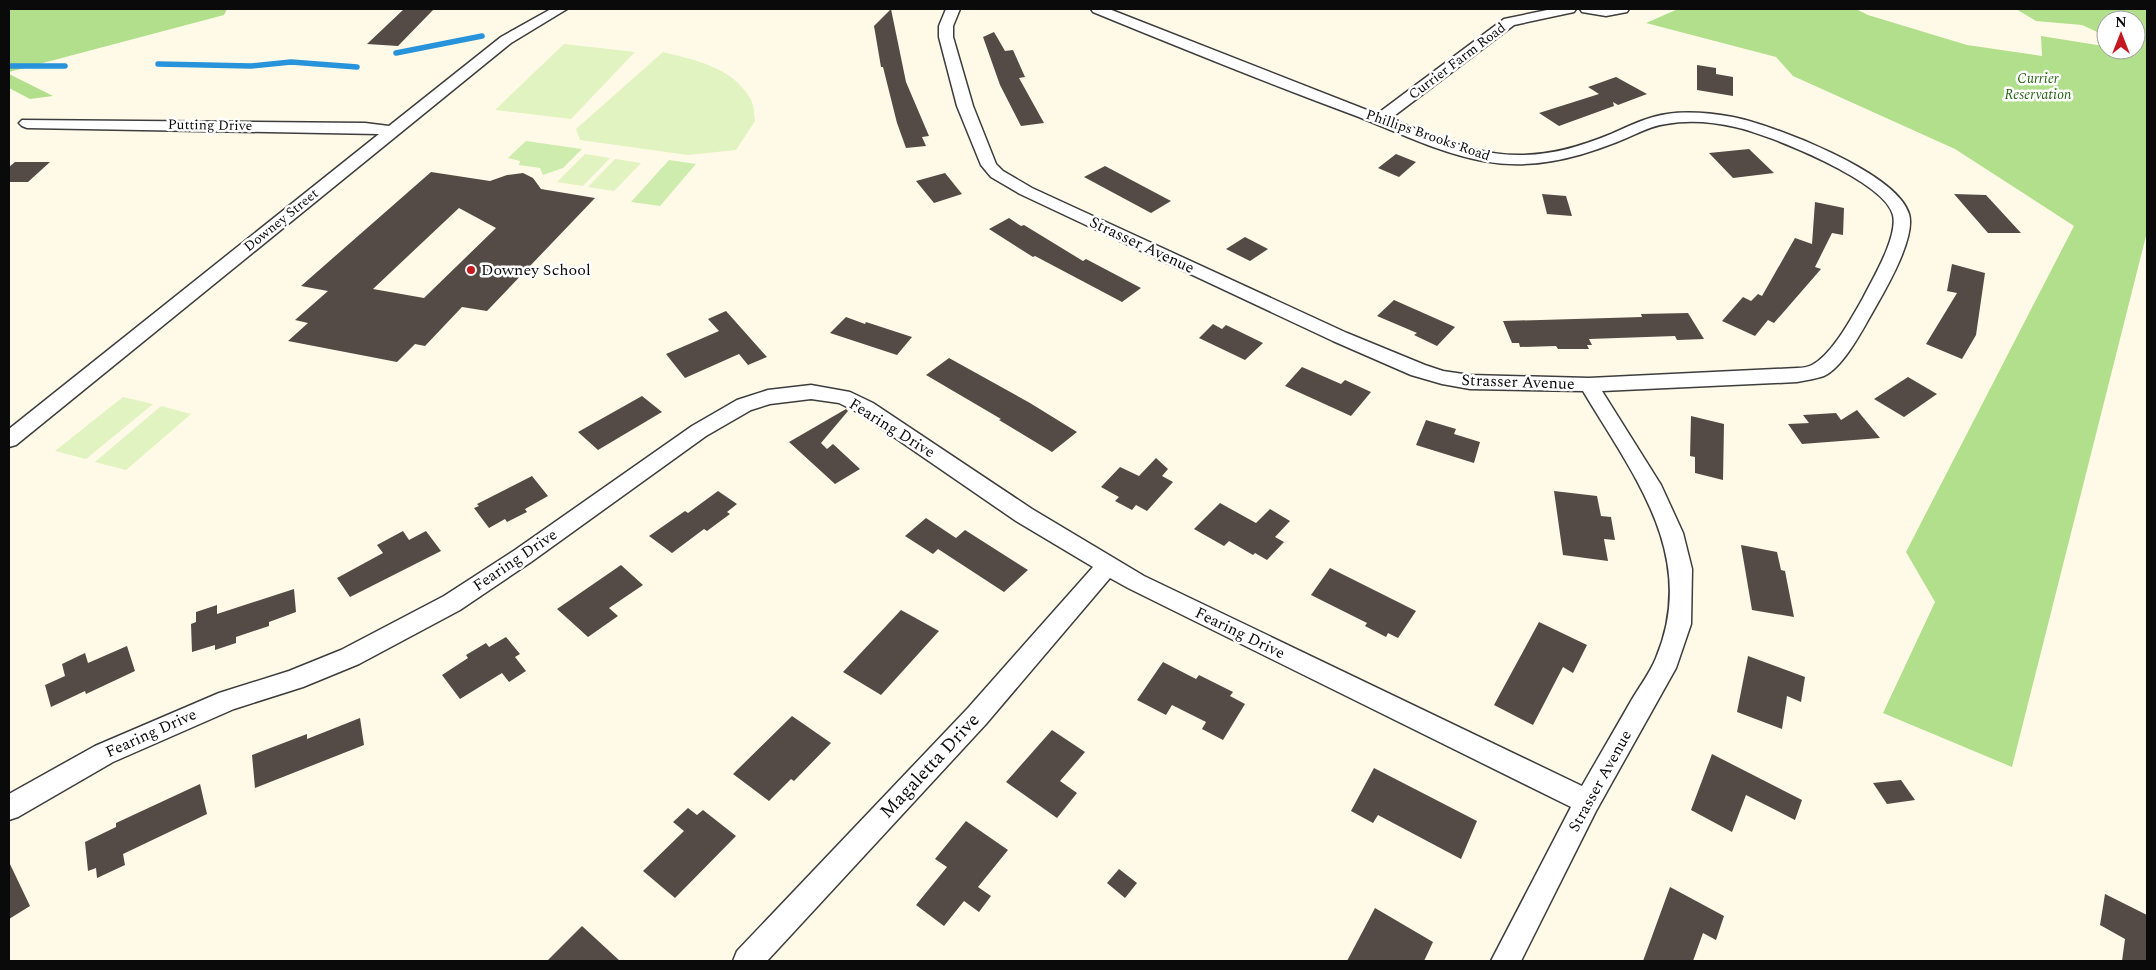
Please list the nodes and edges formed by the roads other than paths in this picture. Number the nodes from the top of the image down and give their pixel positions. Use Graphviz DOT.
graph roads {
  1 [pos="560,9"];
  2 [pos="953,9"];
  3 [pos="1098,9"];
  4 [pos="1569,9"];
  5 [pos="1587,9"];
  6 [pos="1622,9"];
  7 [pos="1380,119"];
  8 [pos="27,123"];
  9 [pos="393,131"];
  10 [pos="1589,385"];
  11 [pos="9,440"];
  12 [pos="1107,566"];
  13 [pos="1587,802"];
  14 [pos="9,808"];
  15 [pos="747,961"];
  16 [pos="1506,961"];
  1 -- 9 [label="street, Downey Street"];
  2 -- 10 [label="street, Strasser Avenue"];
  3 -- 7 [label="street, Phillips Brooks Road"];
  4 -- 7 [label="street, Currier Farm Road"];
  5 -- 6 [label="street"];
  7 -- 10 [label="street, Phillips Brooks Road"];
  8 -- 9 [label="street, Putting Drive"];
  9 -- 11 [label="street, Downey Street"];
  10 -- 13 [label="street, Strasser Avenue"];
  12 -- 13 [label="street, Fearing Drive"];
  12 -- 14 [label="street, Fearing Drive"];
  12 -- 15 [label="street, Magaletta Drive"];
  13 -- 16 [label="street, Strasser Avenue"];
}
